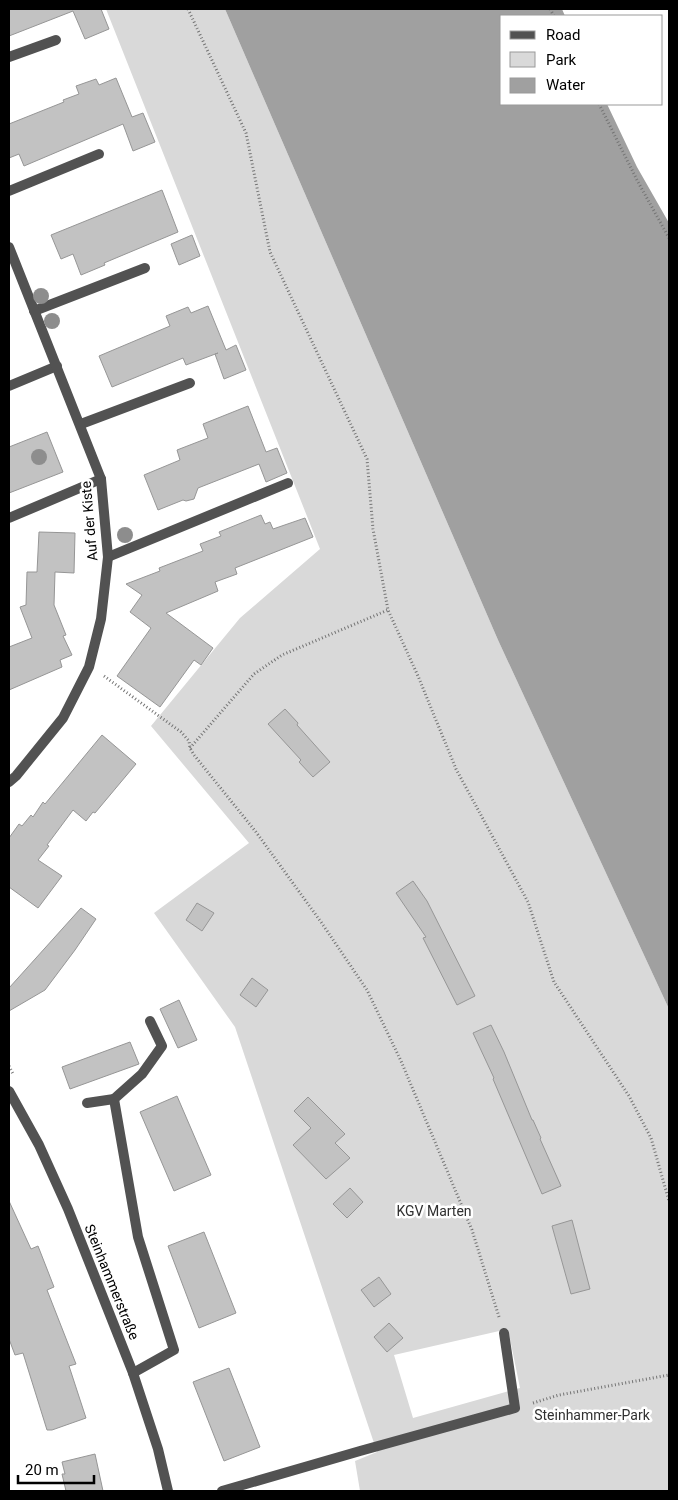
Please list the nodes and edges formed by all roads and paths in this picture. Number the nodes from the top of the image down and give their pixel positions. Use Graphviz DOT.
graph roads {
  1 [pos="188,9"];
  2 [pos="56,40"];
  3 [pos="9,57"];
  4 [pos="599,105"];
  5 [pos="99,154"];
  6 [pos="9,191"];
  7 [pos="669,238"];
  8 [pos="9,249"];
  9 [pos="144,268"];
  10 [pos="34,311"];
  11 [pos="57,366"];
  12 [pos="190,383"];
  13 [pos="9,386"];
  14 [pos="81,424"];
  15 [pos="101,479"];
  16 [pos="288,483"];
  17 [pos="9,518"];
  18 [pos="108,557"];
  19 [pos="388,610"];
  20 [pos="89,667"];
  21 [pos="190,748"];
  22 [pos="9,782"];
  23 [pos="150,1021"];
  24 [pos="9,1091"];
  25 [pos="114,1099"];
  26 [pos="87,1103"];
  27 [pos="669,1201"];
  28 [pos="503,1329"];
  29 [pos="133,1372"];
  30 [pos="669,1375"];
  31 [pos="515,1408"];
  32 [pos="168,1491"];
  33 [pos="222,1491"];
  1 -- 19 [label="path"];
  2 -- 3 [label="street"];
  4 -- 7 [label="path"];
  5 -- 6 [label="street"];
  8 -- 10 [label="street, Auf der Kiste"];
  9 -- 10 [label="street"];
  10 -- 11 [label="street, Auf der Kiste"];
  11 -- 13 [label="street"];
  11 -- 14 [label="street, Auf der Kiste"];
  12 -- 14 [label="street"];
  14 -- 15 [label="street, Auf der Kiste"];
  15 -- 17 [label="street"];
  15 -- 18 [label="street, Auf der Kiste"];
  16 -- 18 [label="street"];
  18 -- 20 [label="street, Auf der Kiste"];
  19 -- 21 [label="path"];
  19 -- 27 [label="path"];
  20 -- 21 [label="path"];
  20 -- 22 [label="street, Auf der Kiste"];
  21 -- 28 [label="path"];
  23 -- 25 [label="street"];
  24 -- 29 [label="street, Steinhammerstraße"];
  25 -- 26 [label="street"];
  25 -- 29 [label="street"];
  28 -- 31 [label="street"];
  29 -- 32 [label="street, Steinhammerstraße"];
  30 -- 31 [label="path"];
  31 -- 33 [label="street"];
}
